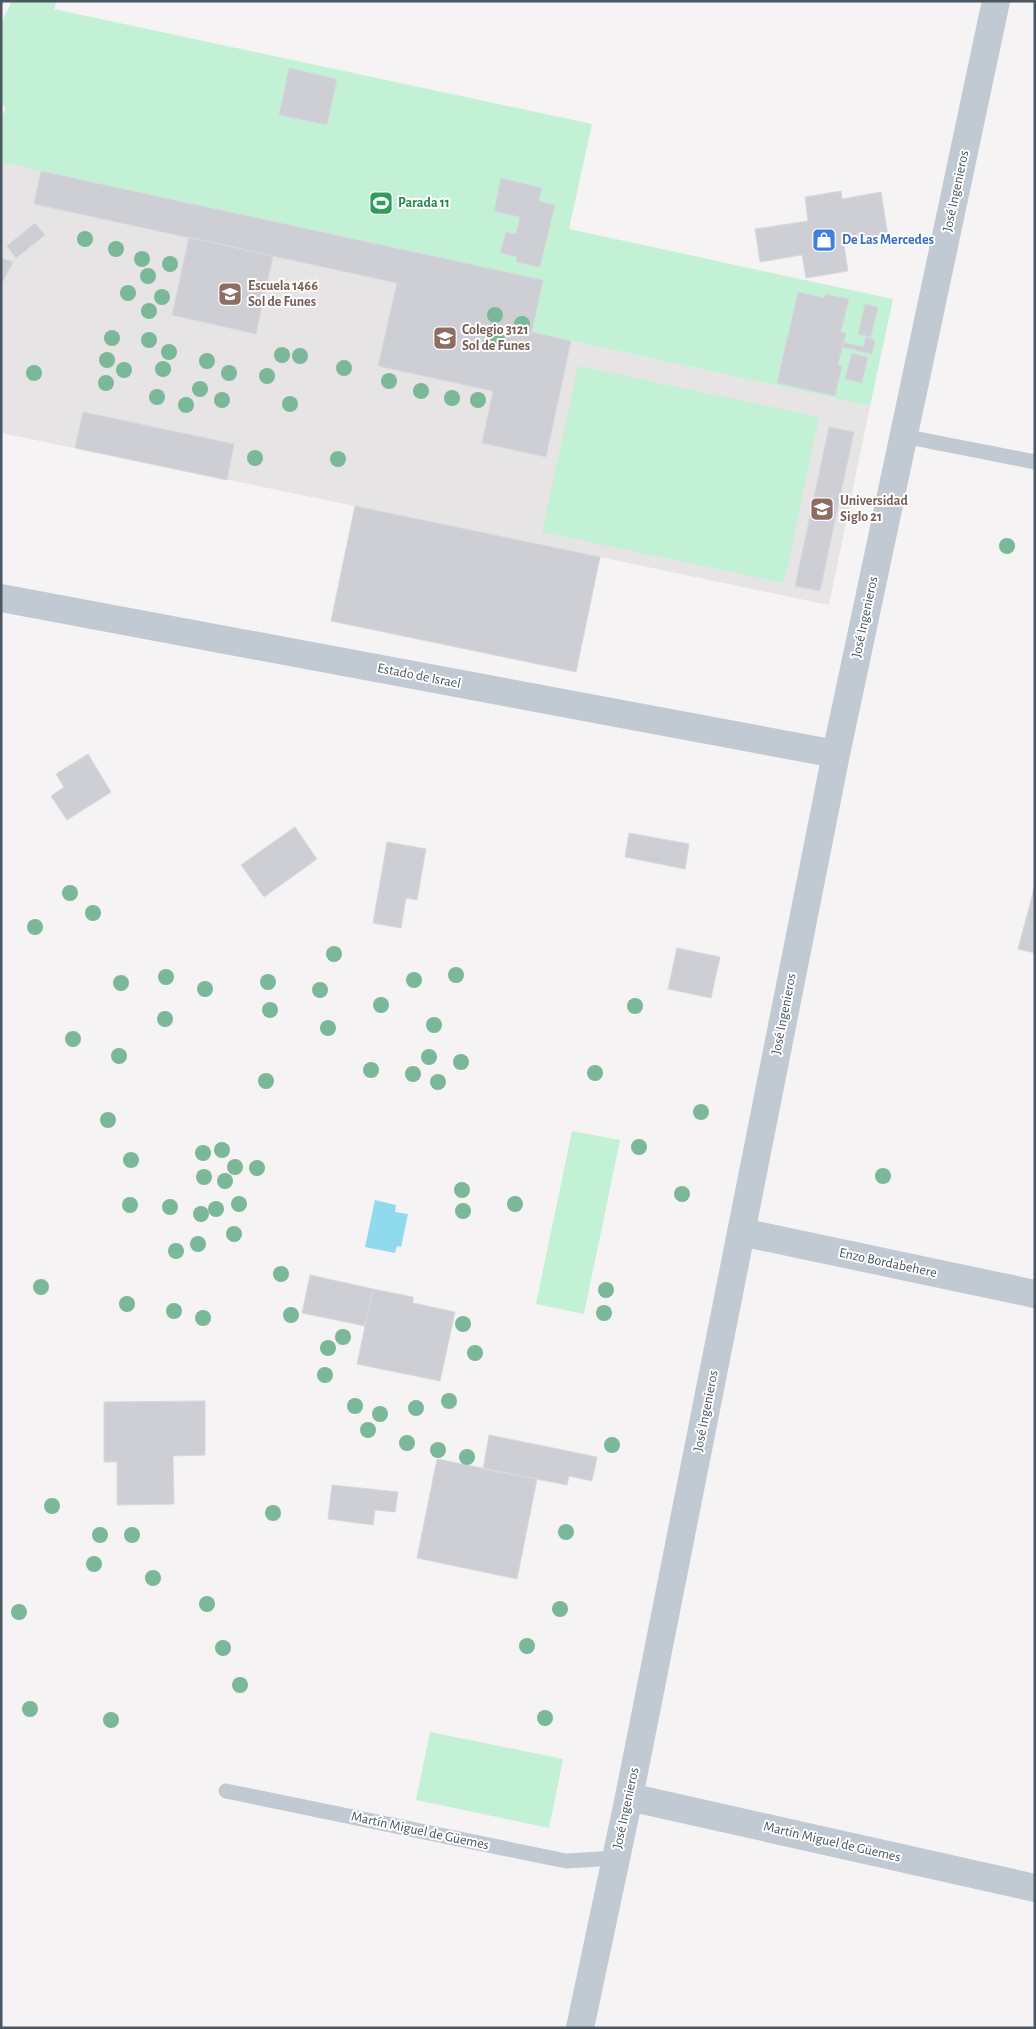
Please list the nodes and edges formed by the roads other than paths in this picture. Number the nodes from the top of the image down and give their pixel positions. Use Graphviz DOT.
graph roads {
  1 [pos="996,1"];
  2 [pos="903,436"];
  3 [pos="1035,462"];
  4 [pos="1,598"];
  5 [pos="836,754"];
  6 [pos="741,1232"];
  7 [pos="1035,1294"];
  8 [pos="226,1791"];
  9 [pos="629,1797"];
  10 [pos="616,1858"];
  11 [pos="1035,1888"];
  12 [pos="580,2028"];
  1 -- 2 [label="street, José Ingenieros"];
  2 -- 3 [label="lane"];
  2 -- 5 [label="street, José Ingenieros"];
  4 -- 5 [label="street, Estado de Israel"];
  5 -- 6 [label="street, José Ingenieros"];
  6 -- 7 [label="street, Enzo Bordabehere"];
  6 -- 9 [label="street, José Ingenieros"];
  8 -- 10 [label="lane, Martín Miguel de Güemes"];
  9 -- 10 [label="street, José Ingenieros"];
  9 -- 11 [label="street, Martín Miguel de Güemes"];
  10 -- 12 [label="street, José Ingenieros"];
}
